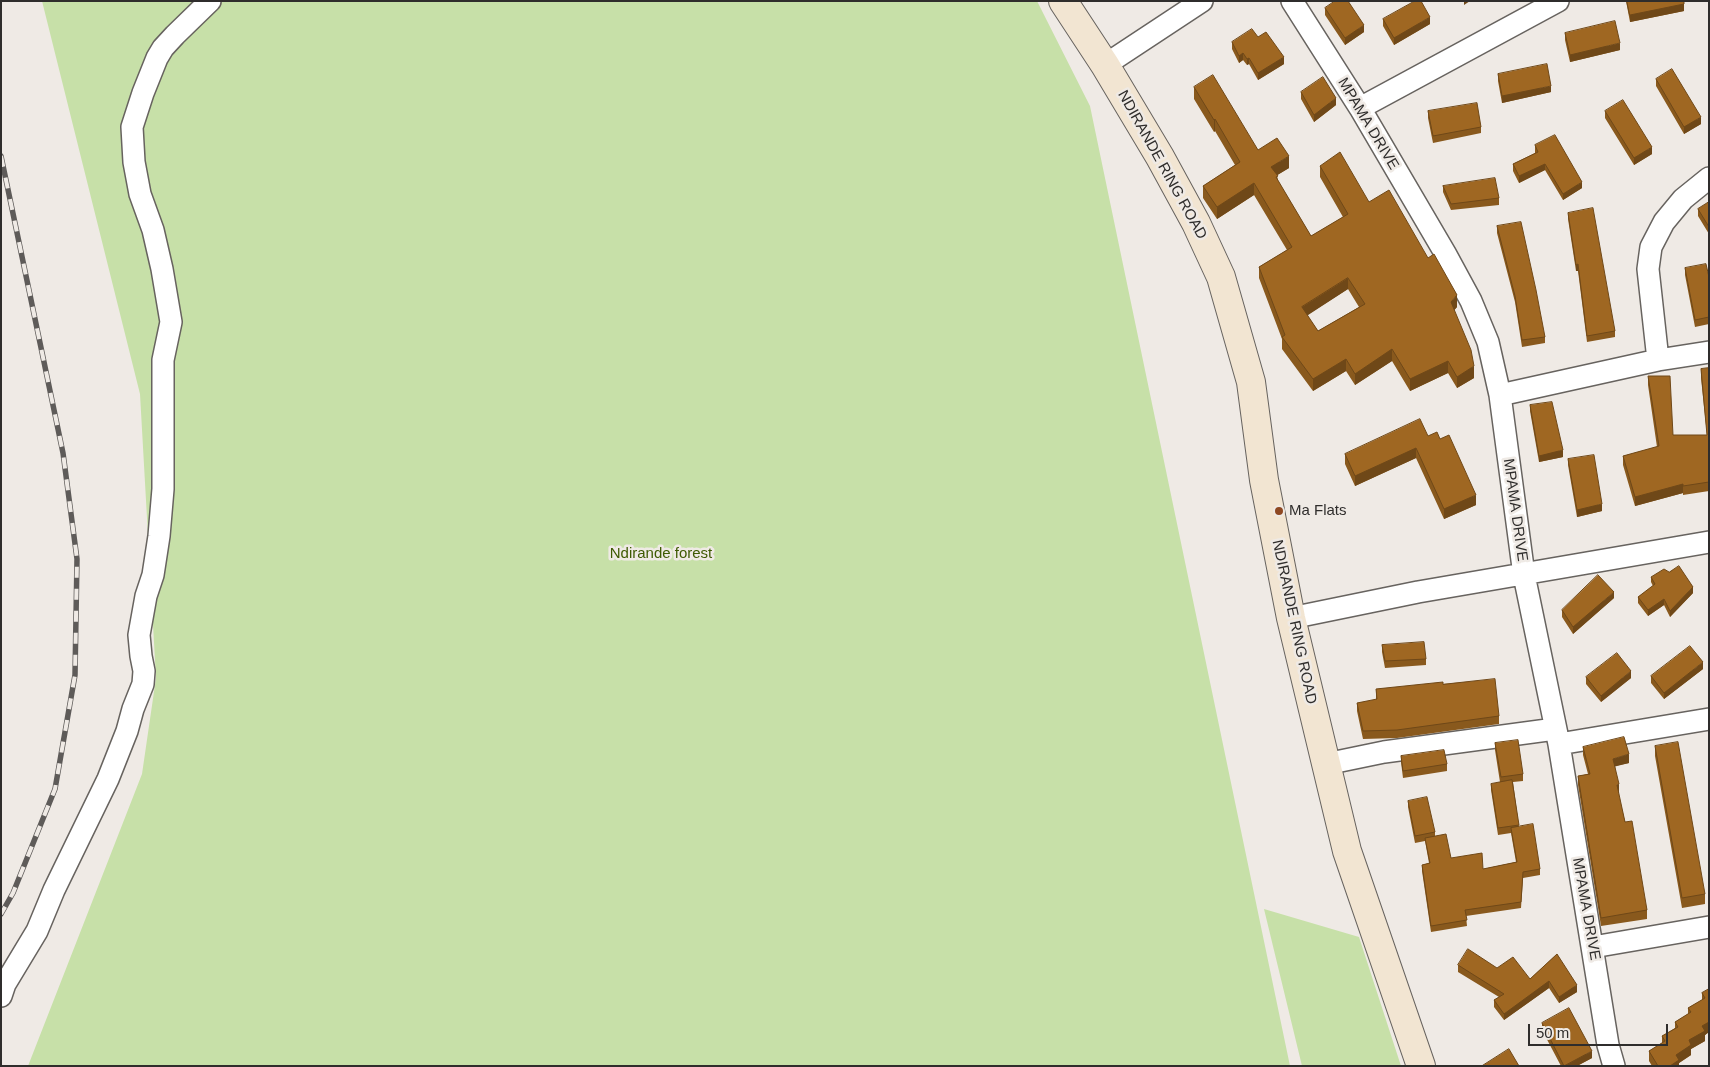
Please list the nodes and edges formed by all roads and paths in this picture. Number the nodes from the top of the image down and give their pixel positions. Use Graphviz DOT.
graph roads {
  1 [pos="210,1"];
  2 [pos="1063,1"];
  3 [pos="1202,1"];
  4 [pos="1292,1"];
  5 [pos="1558,1"];
  6 [pos="1105,65"];
  7 [pos="1360,108"];
  8 [pos="1709,178"];
  9 [pos="1709,352"];
  10 [pos="1658,360"];
  11 [pos="1500,395"];
  12 [pos="1709,542"];
  13 [pos="1524,574"];
  14 [pos="1291,618"];
  15 [pos="1709,719"];
  16 [pos="1557,736"];
  17 [pos="1326,764"];
  18 [pos="1709,927"];
  19 [pos="1593,947"];
  20 [pos="1,996"];
  21 [pos="1421,1066"];
  22 [pos="1614,1066"];
  1 -- 20 [label="street"];
  2 -- 6 [label="street, NDIRANDE RING ROAD"];
  3 -- 6 [label="street"];
  4 -- 7 [label="street, MPAMA DRIVE"];
  5 -- 7 [label="street"];
  6 -- 14 [label="street, NDIRANDE RING ROAD"];
  7 -- 11 [label="street, MPAMA DRIVE"];
  8 -- 10 [label="street"];
  9 -- 10 [label="street"];
  10 -- 11 [label="street"];
  11 -- 13 [label="street, MPAMA DRIVE"];
  12 -- 13 [label="street"];
  13 -- 14 [label="street"];
  13 -- 16 [label="street, MPAMA DRIVE"];
  14 -- 17 [label="street, NDIRANDE RING ROAD"];
  15 -- 16 [label="street"];
  16 -- 17 [label="street"];
  16 -- 19 [label="street, MPAMA DRIVE"];
  17 -- 21 [label="street, NDIRANDE RING ROAD"];
  18 -- 19 [label="street"];
  19 -- 22 [label="street, MPAMA DRIVE"];
}
